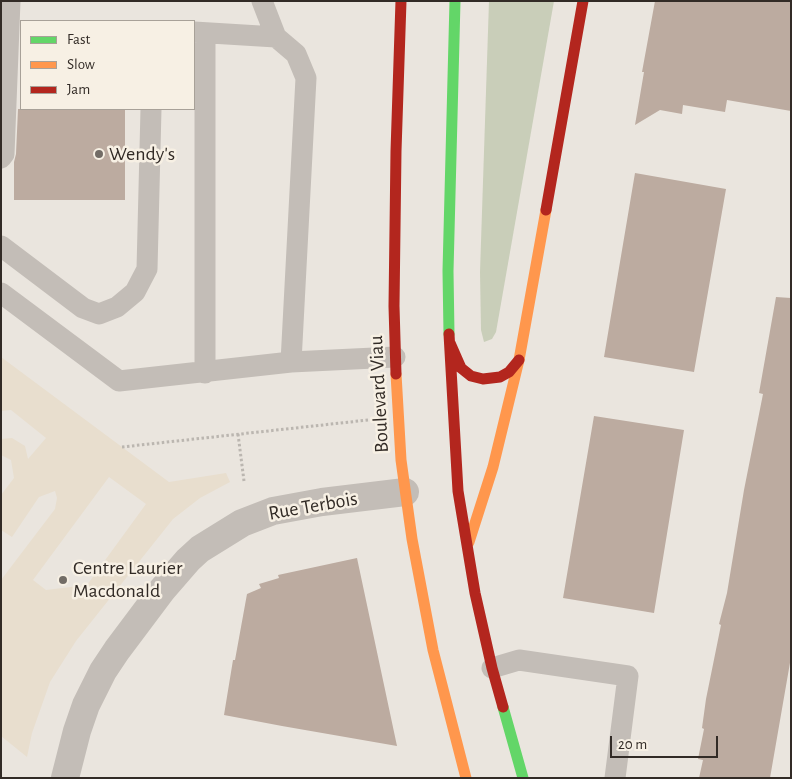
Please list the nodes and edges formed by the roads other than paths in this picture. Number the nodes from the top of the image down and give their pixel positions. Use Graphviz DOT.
graph roads {
  1 [pos="10,1"];
  2 [pos="262,1"];
  3 [pos="401,1"];
  4 [pos="455,1"];
  5 [pos="584,1"];
  6 [pos="389,10"];
  7 [pos="10,22"];
  8 [pos="199,33"];
  9 [pos="400,34"];
  10 [pos="276,38"];
  11 [pos="151,110"];
  12 [pos="1,158"];
  13 [pos="1,246"];
  14 [pos="1,293"];
  15 [pos="448,339"];
  16 [pos="395,358"];
  17 [pos="519,360"];
  18 [pos="291,362"];
  19 [pos="205,372"];
  20 [pos="405,492"];
  21 [pos="467,546"];
  22 [pos="492,668"];
  23 [pos="65,778"];
  24 [pos="466,778"];
  25 [pos="523,778"];
  26 [pos="615,778"];
  1 -- 7 [label="lane"];
  2 -- 10 [label="lane"];
  3 -- 9 [label="main road, Boulevard Viau"];
  4 -- 15 [label="main road"];
  5 -- 17 [label="main road"];
  6 -- 9 [label="main road"];
  7 -- 12 [label="lane"];
  8 -- 10 [label="lane"];
  8 -- 19 [label="lane"];
  9 -- 16 [label="main road, Boulevard Viau"];
  10 -- 18 [label="lane"];
  11 -- 13 [label="lane"];
  14 -- 19 [label="lane"];
  15 -- 17 [label="main road"];
  15 -- 21 [label="main road"];
  16 -- 18 [label="lane"];
  16 -- 20 [label="main road, Boulevard Viau"];
  17 -- 21 [label="main road"];
  18 -- 19 [label="lane"];
  20 -- 23 [label="street, Rue Terbois"];
  20 -- 24 [label="main road, Boulevard Viau"];
  21 -- 22 [label="main road"];
  22 -- 25 [label="main road"];
  22 -- 26 [label="lane"];
}
